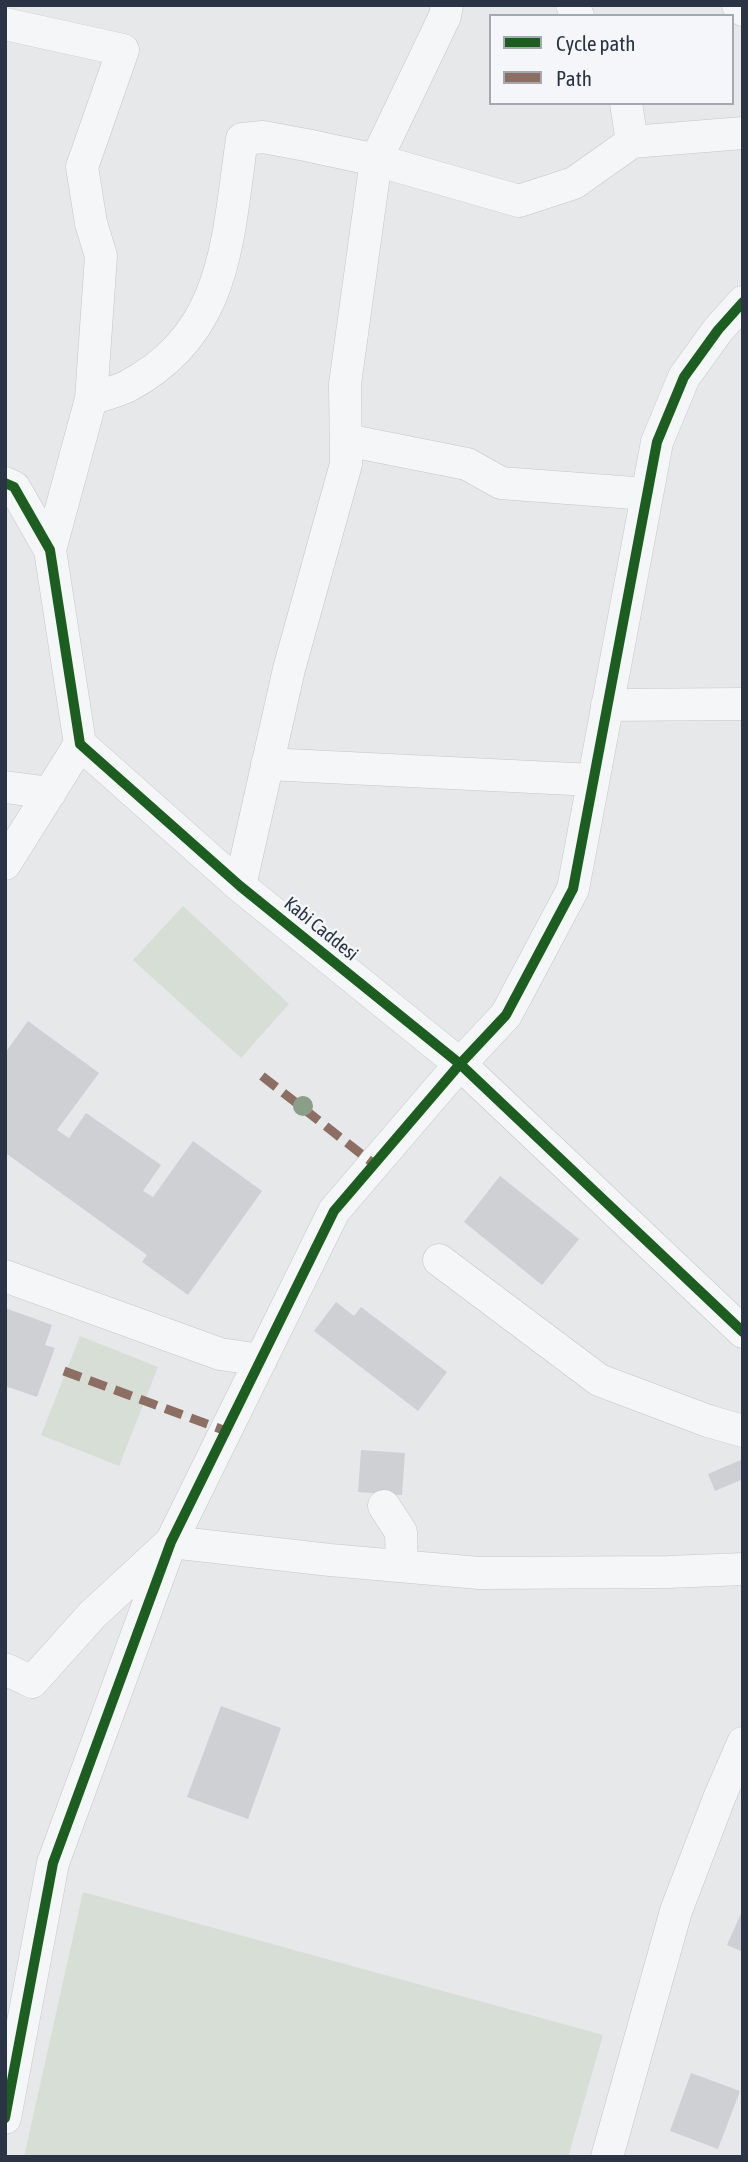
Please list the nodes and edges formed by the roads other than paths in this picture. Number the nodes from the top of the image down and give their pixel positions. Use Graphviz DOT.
graph roads {
  1 [pos="447,5"];
  2 [pos="738,5"];
  3 [pos="743,10"];
  4 [pos="5,24"];
  5 [pos="626,105"];
  6 [pos="743,133"];
  7 [pos="632,142"];
  8 [pos="376,160"];
  9 [pos="743,302"];
  10 [pos="90,399"];
  11 [pos="346,440"];
  12 [pos="5,483"];
  13 [pos="647,494"];
  14 [pos="50,550"];
  15 [pos="743,704"];
  16 [pos="607,705"];
  17 [pos="80,744"];
  18 [pos="267,765"];
  19 [pos="593,780"];
  20 [pos="5,787"];
  21 [pos="50,793"];
  22 [pos="5,864"];
  23 [pos="240,886"];
  24 [pos="460,1064"];
  25 [pos="439,1260"];
  26 [pos="5,1276"];
  27 [pos="743,1332"];
  28 [pos="261,1360"];
  29 [pos="743,1431"];
  30 [pos="384,1506"];
  31 [pos="172,1542"];
  32 [pos="402,1566"];
  33 [pos="743,1569"];
  34 [pos="5,1669"];
  35 [pos="743,1743"];
  36 [pos="731,1800"];
  37 [pos="5,2118"];
  38 [pos="608,2156"];
  1 -- 8 [label="street"];
  2 -- 3 [label="street"];
  4 -- 10 [label="street"];
  5 -- 7 [label="street"];
  6 -- 7 [label="street"];
  7 -- 8 [label="street"];
  8 -- 10 [label="street"];
  8 -- 11 [label="street"];
  9 -- 13 [label="street"];
  10 -- 14 [label="street"];
  11 -- 13 [label="street"];
  11 -- 18 [label="street"];
  12 -- 14 [label="street"];
  13 -- 16 [label="street"];
  14 -- 17 [label="street"];
  15 -- 16 [label="street"];
  16 -- 19 [label="street"];
  17 -- 21 [label="street"];
  17 -- 23 [label="street, Kabi Caddesi"];
  18 -- 19 [label="street"];
  18 -- 23 [label="street"];
  19 -- 24 [label="street"];
  20 -- 21 [label="street"];
  21 -- 22 [label="street"];
  23 -- 24 [label="street, Kabi Caddesi"];
  24 -- 27 [label="street, Kabi Caddesi"];
  24 -- 28 [label="street"];
  25 -- 29 [label="street"];
  26 -- 28 [label="street"];
  28 -- 31 [label="street"];
  30 -- 32 [label="street"];
  31 -- 32 [label="street"];
  31 -- 34 [label="street"];
  31 -- 37 [label="street"];
  32 -- 33 [label="street"];
  35 -- 36 [label="street"];
  36 -- 38 [label="street"];
}
